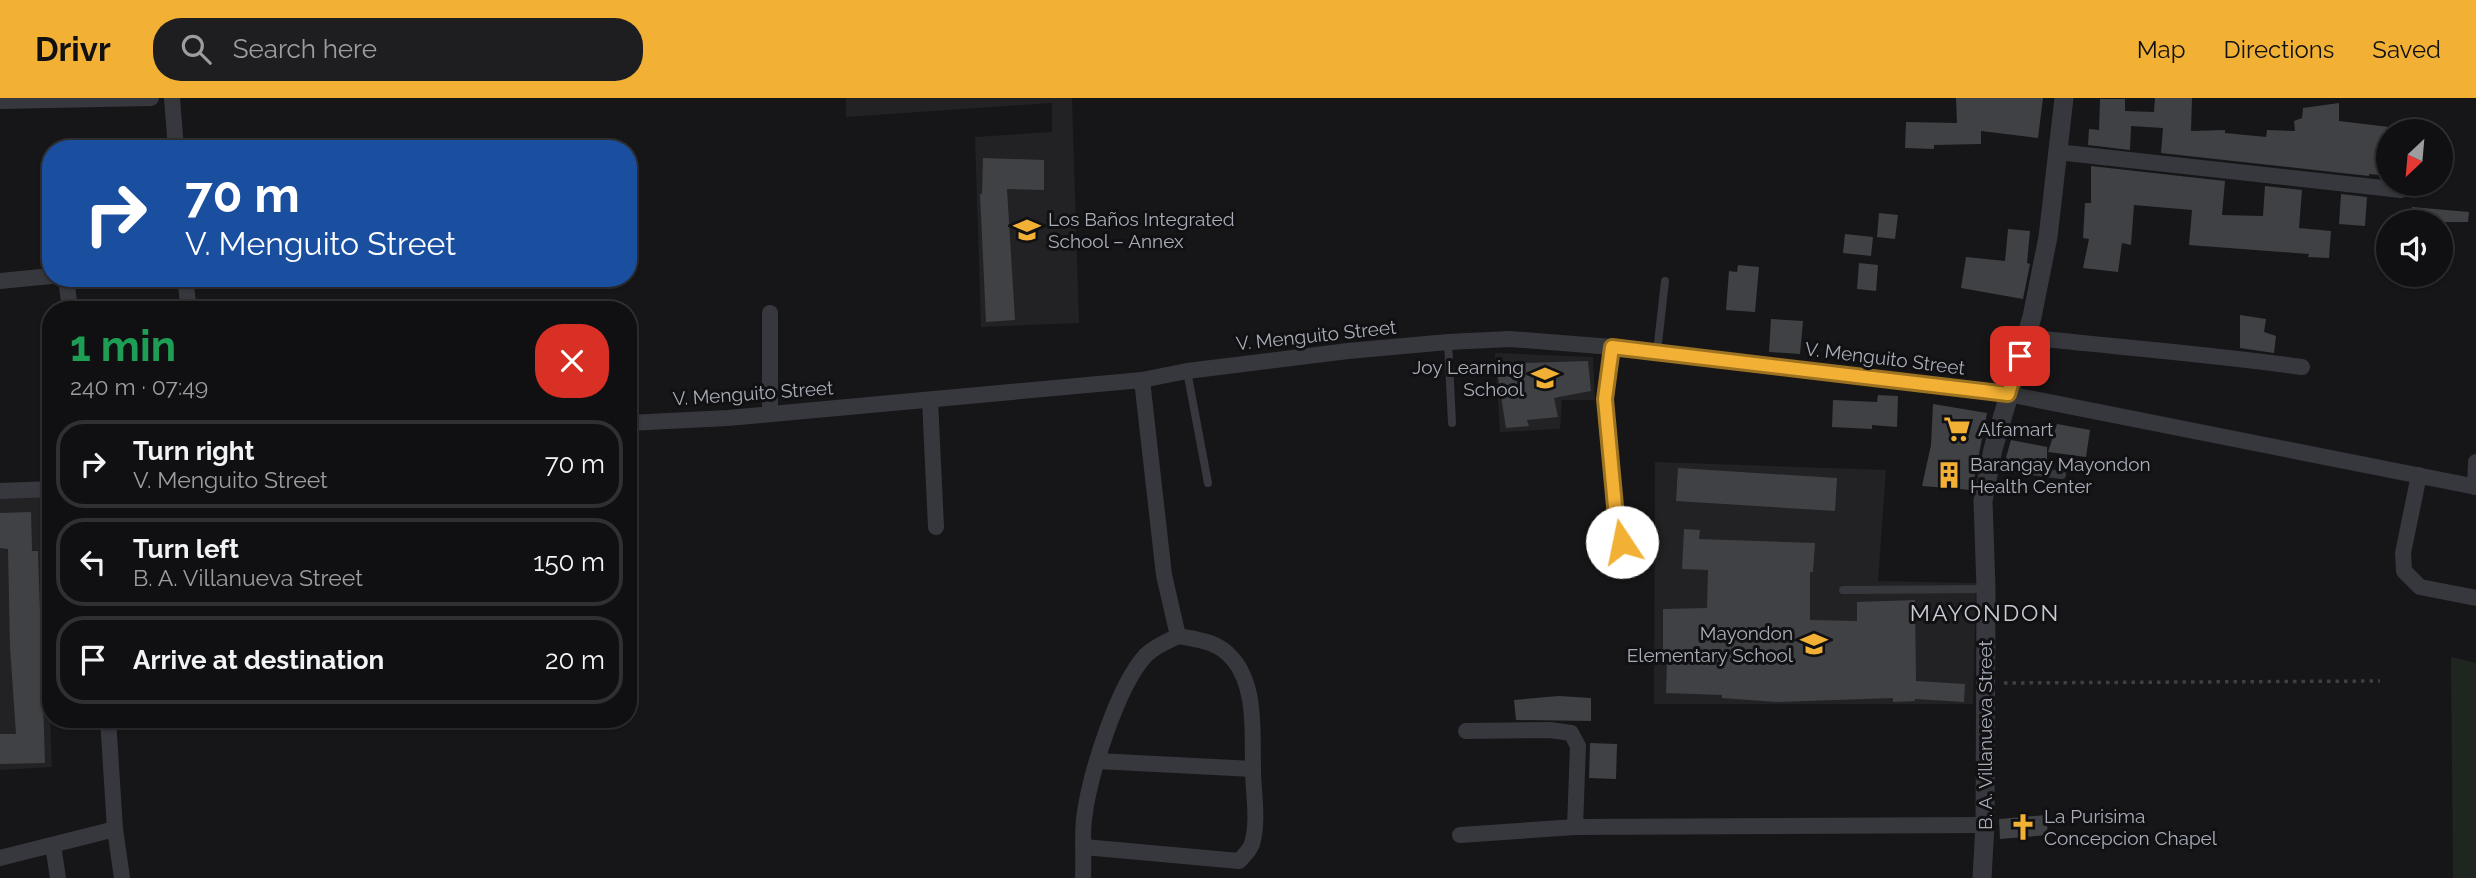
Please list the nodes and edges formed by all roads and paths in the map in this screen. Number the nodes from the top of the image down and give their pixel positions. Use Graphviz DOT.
graph roads {
  1 [pos="151,98"];
  2 [pos="173,98"];
  3 [pos="2064,98"];
  4 [pos="0,101"];
  5 [pos="175,140"];
  6 [pos="2057,152"];
  7 [pos="2376,187"];
  8 [pos="42,276"];
  9 [pos="0,281"];
  10 [pos="1665,281"];
  11 [pos="770,313"];
  12 [pos="2025,337"];
  13 [pos="1448,342"];
  14 [pos="1612,347"];
  15 [pos="1657,352"];
  16 [pos="2302,367"];
  17 [pos="1187,371"];
  18 [pos="1142,380"];
  19 [pos="2008,394"];
  20 [pos="930,400"];
  21 [pos="771,414"];
  22 [pos="637,422"];
  23 [pos="1452,423"];
  24 [pos="2476,462"];
  25 [pos="1990,466"];
  26 [pos="2419,474"];
  27 [pos="2062,475"];
  28 [pos="1208,483"];
  29 [pos="2475,487"];
  30 [pos="42,490"];
  31 [pos="0,492"];
  32 [pos="936,527"];
  33 [pos="1627,567"];
  34 [pos="1986,589"];
  35 [pos="1843,590"];
  36 [pos="2476,598"];
  37 [pos="1178,636"];
  38 [pos="2380,681"];
  39 [pos="1985,683"];
  40 [pos="109,728"];
  41 [pos="1466,731"];
  42 [pos="1097,761"];
  43 [pos="1253,769"];
  44 [pos="1985,825"];
  45 [pos="1575,827"];
  46 [pos="115,829"];
  47 [pos="1460,835"];
  48 [pos="53,845"];
  49 [pos="1084,847"];
  50 [pos="0,858"];
  51 [pos="1224,861"];
  52 [pos="58,878"];
  53 [pos="122,878"];
  54 [pos="1083,878"];
  55 [pos="1220,878"];
  56 [pos="1982,878"];
  1 -- 4 [label="street"];
  2 -- 5 [label="street"];
  3 -- 6 [label="street, B. A. Villanueva Street"];
  6 -- 7 [label="street"];
  6 -- 12 [label="street, B. A. Villanueva Street"];
  8 -- 9 [label="street"];
  10 -- 15 [label="lane"];
  11 -- 21 [label="street"];
  12 -- 16 [label="street"];
  12 -- 19 [label="street, B. A. Villanueva Street"];
  13 -- 14 [label="street, V. Menguito Street"];
  13 -- 17 [label="street, V. Menguito Street"];
  13 -- 23 [label="lane"];
  14 -- 15 [label="street, V. Menguito Street"];
  14 -- 33 [label="lane"];
  15 -- 19 [label="street, V. Menguito Street"];
  17 -- 18 [label="street, V. Menguito Street"];
  17 -- 28 [label="lane"];
  18 -- 20 [label="street, V. Menguito Street"];
  18 -- 37 [label="street"];
  19 -- 25 [label="street, B. A. Villanueva Street"];
  19 -- 26 [label="street, V. Menguito Street"];
  20 -- 21 [label="street, V. Menguito Street"];
  20 -- 32 [label="street"];
  21 -- 22 [label="street, V. Menguito Street"];
  24 -- 29 [label="street"];
  25 -- 27 [label="lane"];
  25 -- 34 [label="street, B. A. Villanueva Street"];
  26 -- 29 [label="street, V. Menguito Street"];
  26 -- 36 [label="street"];
  30 -- 31 [label="street"];
  34 -- 35 [label="lane"];
  34 -- 39 [label="street, B. A. Villanueva Street"];
  37 -- 42 [label="street"];
  37 -- 43 [label="street"];
  38 -- 39 [label="path"];
  39 -- 44 [label="street, B. A. Villanueva Street"];
  40 -- 46 [label="street"];
  41 -- 45 [label="street"];
  42 -- 43 [label="street"];
  42 -- 49 [label="street"];
  43 -- 51 [label="street"];
  44 -- 45 [label="street"];
  44 -- 56 [label="street, B. A. Villanueva Street"];
  45 -- 47 [label="street"];
  46 -- 48 [label="street"];
  46 -- 53 [label="street"];
  48 -- 50 [label="street"];
  48 -- 52 [label="street"];
  49 -- 51 [label="street"];
  49 -- 54 [label="street"];
  51 -- 55 [label="street"];
}
